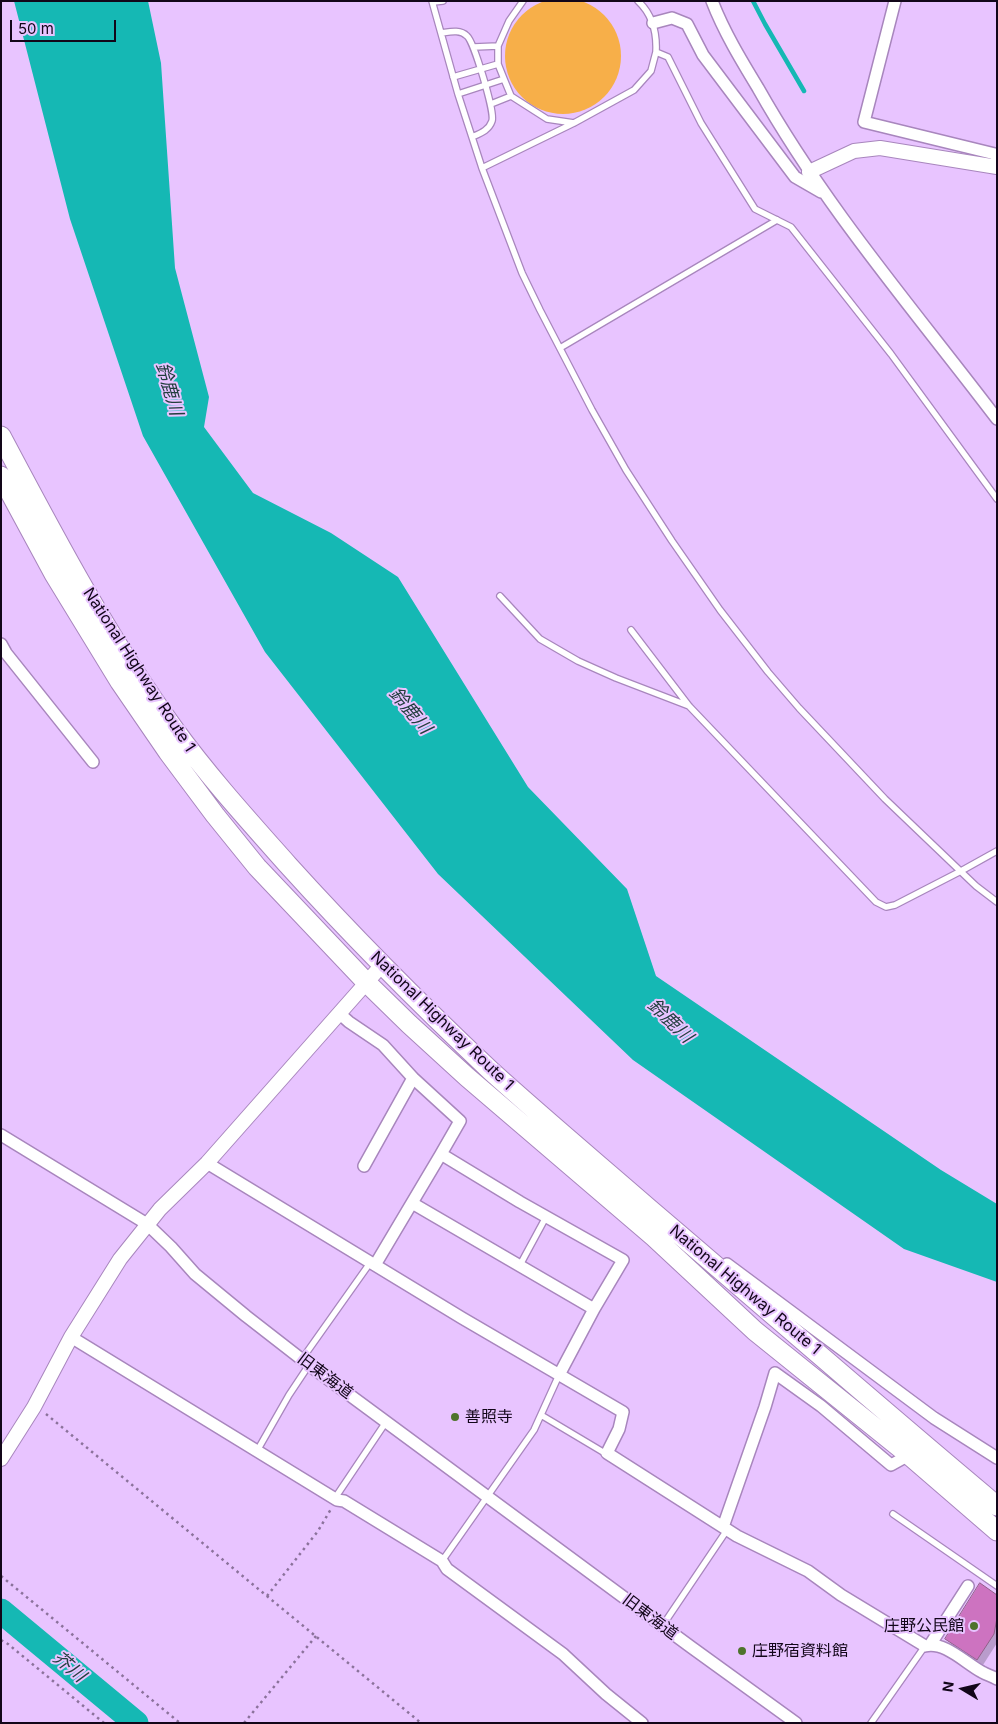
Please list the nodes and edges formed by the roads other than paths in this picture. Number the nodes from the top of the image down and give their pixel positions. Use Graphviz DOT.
graph roads {
  1 [pos="444,1"];
  2 [pos="523,1"];
  3 [pos="638,1"];
  4 [pos="712,1"];
  5 [pos="895,1"];
  6 [pos="432,2"];
  7 [pos="645,4"];
  8 [pos="653,23"];
  9 [pos="441,33"];
  10 [pos="474,46"];
  11 [pos="498,46"];
  12 [pos="656,52"];
  13 [pos="498,64"];
  14 [pos="480,70"];
  15 [pos="453,77"];
  16 [pos="504,79"];
  17 [pos="486,85"];
  18 [pos="458,94"];
  19 [pos="511,96"];
  20 [pos="491,104"];
  21 [pos="574,123"];
  22 [pos="472,137"];
  23 [pos="997,160"];
  24 [pos="997,167"];
  25 [pos="482,168"];
  26 [pos="809,172"];
  27 [pos="825,194"];
  28 [pos="777,220"];
  29 [pos="560,348"];
  30 [pos="997,420"];
  31 [pos="1,436"];
  32 [pos="1,476"];
  33 [pos="997,499"];
  34 [pos="500,596"];
  35 [pos="631,630"];
  36 [pos="4,648"];
  37 [pos="1,664"];
  38 [pos="689,706"];
  39 [pos="93,762"];
  40 [pos="997,851"];
  41 [pos="961,871"];
  42 [pos="997,902"];
  43 [pos="382,965"];
  44 [pos="366,982"];
  45 [pos="339,1013"];
  46 [pos="413,1078"];
  47 [pos="1,1135"];
  48 [pos="441,1154"];
  49 [pos="207,1163"];
  50 [pos="364,1166"];
  51 [pos="412,1203"];
  52 [pos="654,1212"];
  53 [pos="546,1217"];
  54 [pos="143,1222"];
  55 [pos="372,1264"];
  56 [pos="520,1266"];
  57 [pos="594,1309"];
  58 [pos="71,1338"];
  59 [pos="306,1362"];
  60 [pos="559,1375"];
  61 [pos="541,1415"];
  62 [pos="386,1422"];
  63 [pos="257,1451"];
  64 [pos="608,1453"];
  65 [pos="909,1455"];
  66 [pos="997,1458"];
  67 [pos="1,1459"];
  68 [pos="487,1496"];
  69 [pos="336,1499"];
  70 [pos="997,1506"];
  71 [pos="892,1514"];
  72 [pos="725,1528"];
  73 [pos="997,1531"];
  74 [pos="442,1561"];
  75 [pos="968,1586"];
  76 [pos="997,1586"];
  77 [pos="663,1625"];
  78 [pos="927,1645"];
  79 [pos="996,1677"];
  80 [pos="642,1723"];
  81 [pos="796,1723"];
  82 [pos="871,1723"];
  1 -- 6 [label="lane"];
  2 -- 11 [label="lane"];
  3 -- 7 [label="lane"];
  4 -- 26 [label="street"];
  5 -- 23 [label="street"];
  6 -- 9 [label="lane"];
  7 -- 8 [label="lane"];
  8 -- 12 [label="lane"];
  8 -- 27 [label="street"];
  9 -- 10 [label="lane"];
  9 -- 15 [label="lane"];
  10 -- 11 [label="lane"];
  10 -- 14 [label="lane"];
  11 -- 13 [label="lane"];
  12 -- 21 [label="lane"];
  12 -- 28 [label="lane"];
  13 -- 14 [label="lane"];
  13 -- 16 [label="lane"];
  14 -- 15 [label="lane"];
  14 -- 17 [label="lane"];
  15 -- 18 [label="lane"];
  16 -- 17 [label="lane"];
  16 -- 19 [label="lane"];
  17 -- 18 [label="lane"];
  17 -- 20 [label="lane"];
  18 -- 22 [label="lane"];
  19 -- 20 [label="lane"];
  19 -- 21 [label="lane"];
  20 -- 22 [label="lane"];
  21 -- 25 [label="lane"];
  22 -- 25 [label="lane"];
  24 -- 26 [label="street"];
  25 -- 29 [label="lane"];
  26 -- 27 [label="street"];
  27 -- 30 [label="street"];
  28 -- 29 [label="lane"];
  28 -- 33 [label="lane"];
  29 -- 41 [label="lane"];
  31 -- 43 [label="highway, National Highway Route 1"];
  32 -- 44 [label="highway, National Highway Route 1"];
  34 -- 38 [label="lane"];
  35 -- 38 [label="lane"];
  36 -- 37 [label="street"];
  36 -- 39 [label="street"];
  38 -- 41 [label="lane"];
  40 -- 41 [label="lane"];
  41 -- 42 [label="lane"];
  43 -- 44 [label="street"];
  43 -- 52 [label="highway, National Highway Route 1"];
  44 -- 45 [label="street"];
  44 -- 65 [label="highway, National Highway Route 1"];
  45 -- 46 [label="street"];
  45 -- 49 [label="street"];
  46 -- 48 [label="street"];
  46 -- 50 [label="street"];
  47 -- 54 [label="street, 旧東海道"];
  48 -- 51 [label="street"];
  48 -- 53 [label="street"];
  49 -- 54 [label="street"];
  49 -- 55 [label="street"];
  51 -- 55 [label="street"];
  51 -- 56 [label="street"];
  52 -- 66 [label="street"];
  52 -- 70 [label="highway, National Highway Route 1"];
  53 -- 56 [label="lane"];
  53 -- 57 [label="street"];
  54 -- 58 [label="street"];
  54 -- 59 [label="street, 旧東海道"];
  55 -- 59 [label="lane"];
  55 -- 60 [label="street"];
  56 -- 57 [label="street"];
  57 -- 60 [label="street"];
  58 -- 63 [label="street"];
  58 -- 67 [label="street"];
  59 -- 62 [label="street, 旧東海道"];
  59 -- 63 [label="lane"];
  60 -- 61 [label="lane"];
  60 -- 64 [label="street"];
  61 -- 64 [label="lane"];
  61 -- 68 [label="lane"];
  62 -- 68 [label="street, 旧東海道"];
  62 -- 69 [label="lane"];
  63 -- 69 [label="street"];
  64 -- 72 [label="street"];
  65 -- 72 [label="street"];
  65 -- 73 [label="highway, National Highway Route 1"];
  68 -- 74 [label="lane"];
  68 -- 77 [label="street, 旧東海道"];
  69 -- 74 [label="street"];
  71 -- 76 [label="lane"];
  72 -- 77 [label="lane"];
  72 -- 78 [label="street"];
  74 -- 80 [label="street"];
  75 -- 78 [label="street"];
  77 -- 81 [label="street, 旧東海道"];
  78 -- 79 [label="street"];
  78 -- 82 [label="lane"];
}
